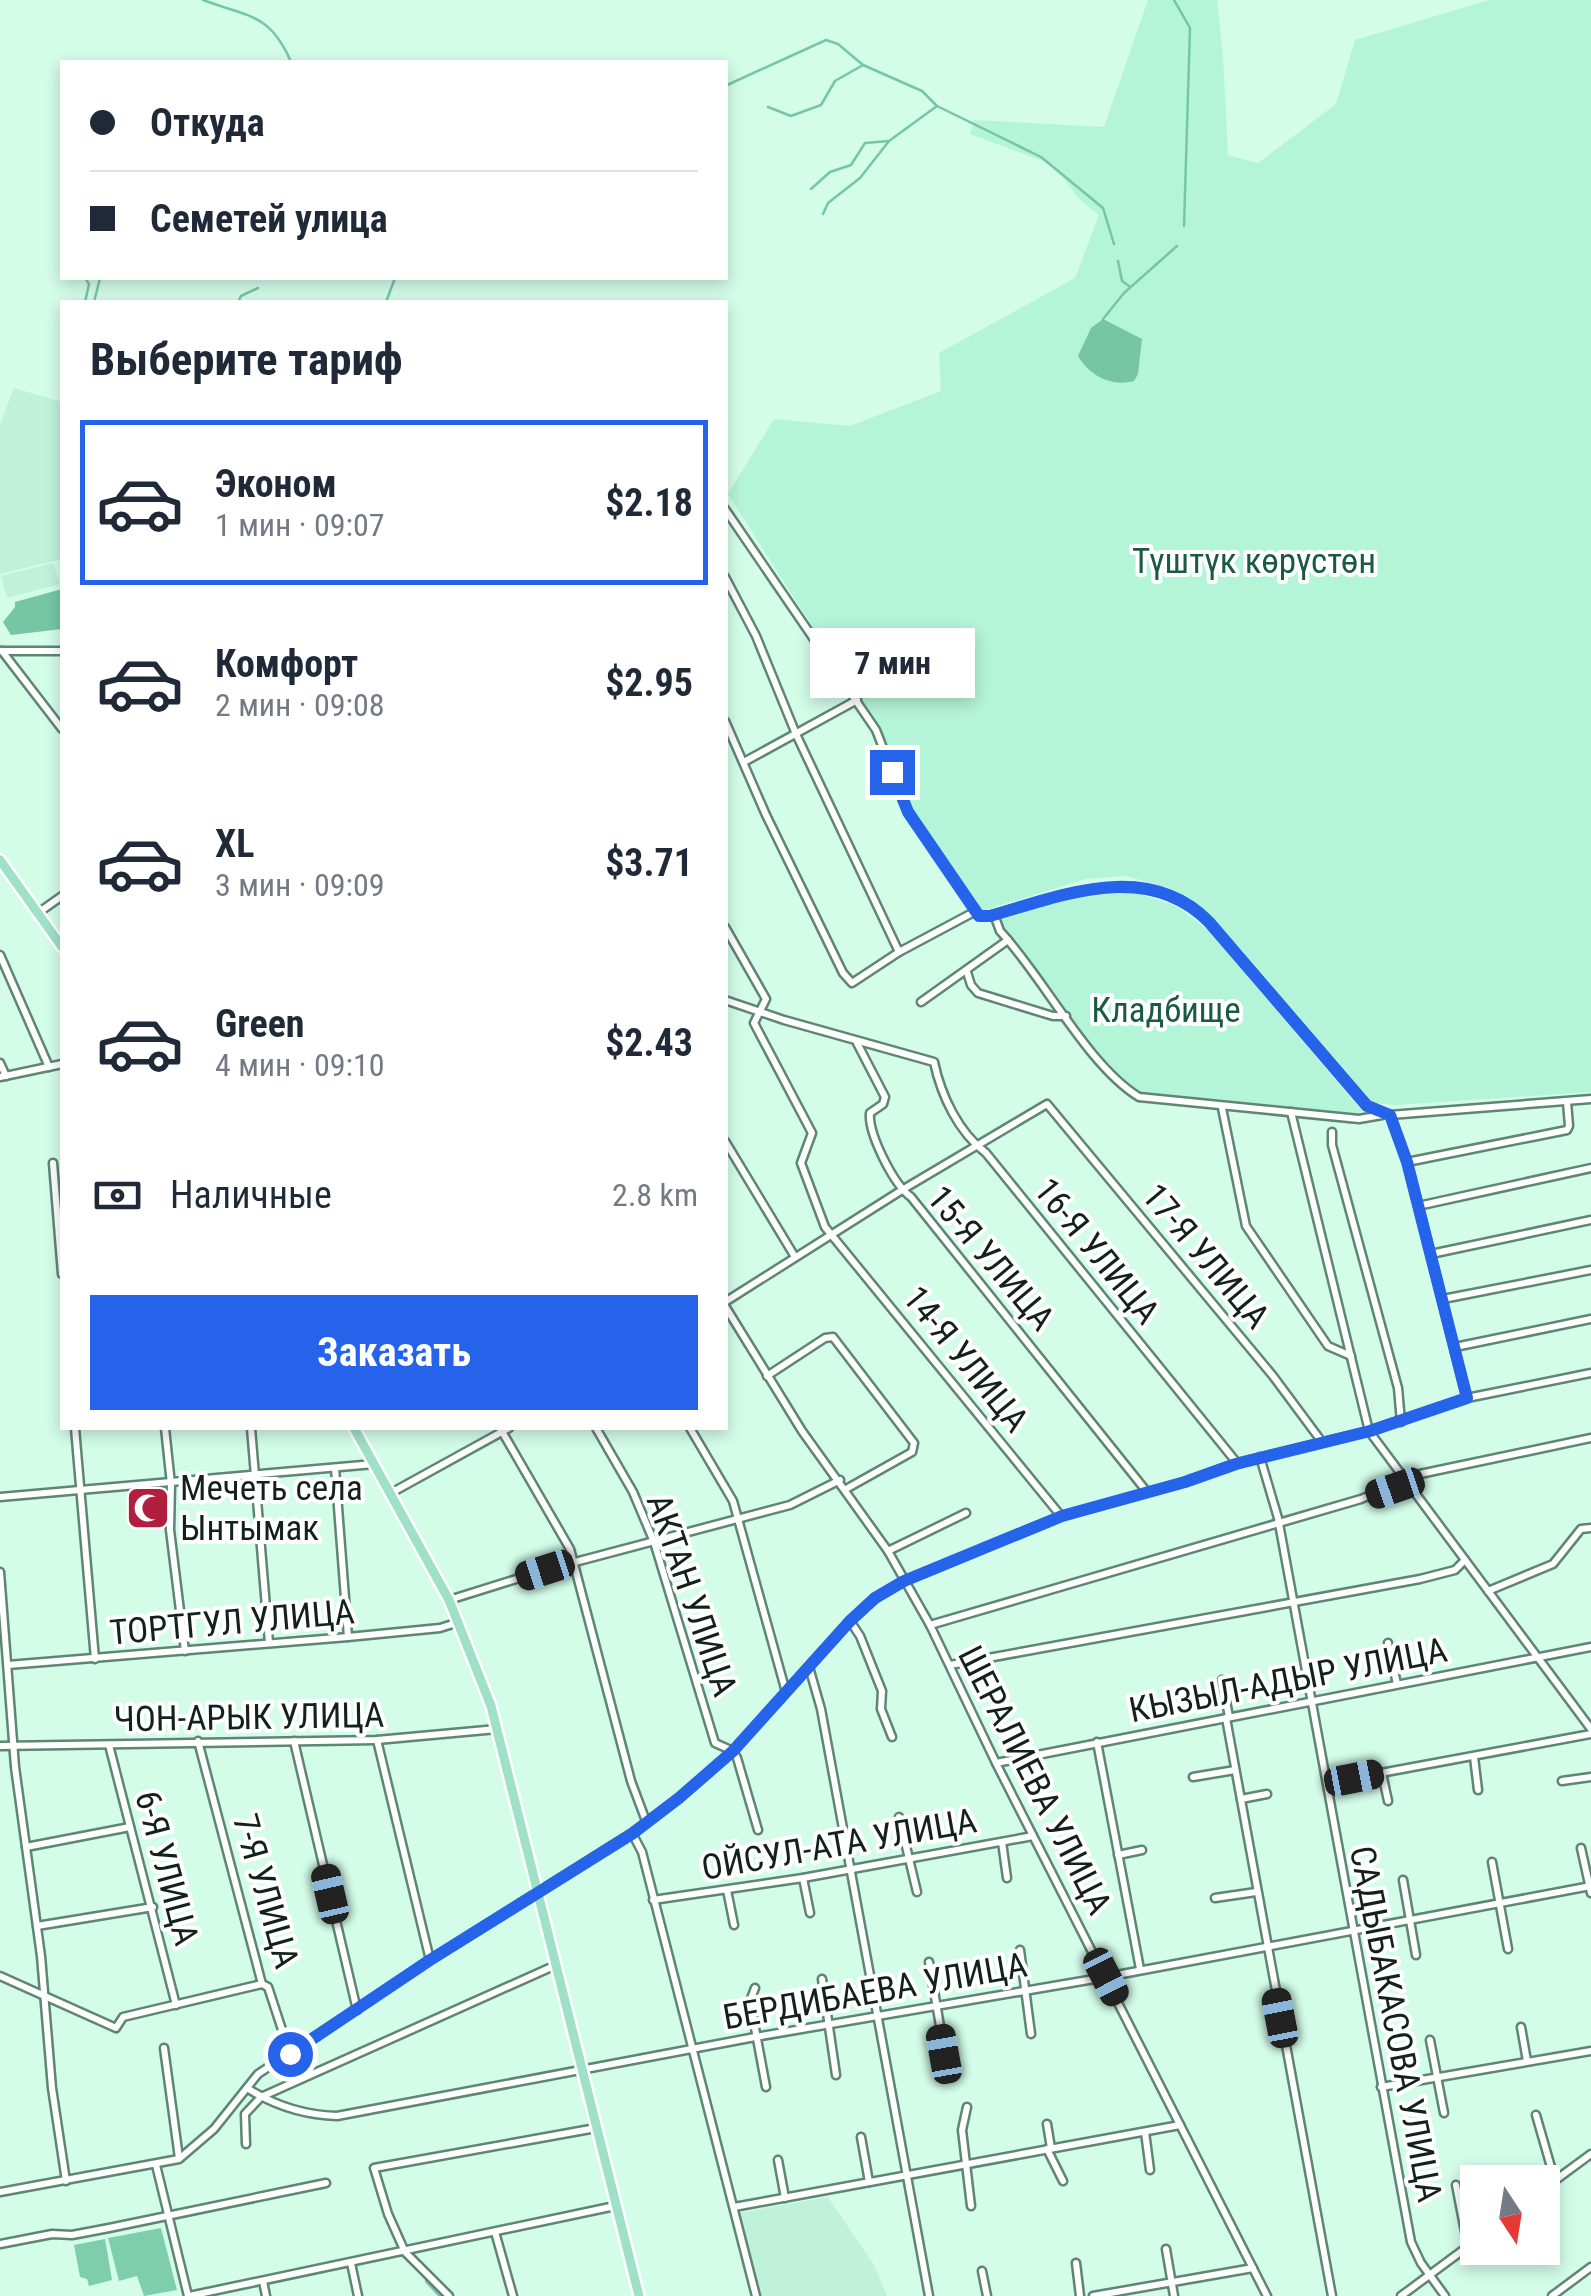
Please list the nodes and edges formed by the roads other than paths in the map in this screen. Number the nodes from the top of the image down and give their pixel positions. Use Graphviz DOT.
graph roads {
  1 [pos="728,513"];
  2 [pos="728,583"];
  3 [pos="1,651"];
  4 [pos="60,651"];
  5 [pos="857,700"];
  6 [pos="60,727"];
  7 [pos="728,727"];
  8 [pos="796,734"];
  9 [pos="744,762"];
  10 [pos="0,860"];
  11 [pos="60,897"];
  12 [pos="974,912"];
  13 [pos="38,913"];
  14 [pos="996,920"];
  15 [pos="728,932"];
  16 [pos="1008,940"];
  17 [pos="60,944"];
  18 [pos="899,952"];
  19 [pos="0,955"];
  20 [pos="967,972"];
  21 [pos="728,1001"];
  22 [pos="921,1002"];
  23 [pos="759,1013"];
  24 [pos="1066,1016"];
  25 [pos="856,1042"];
  26 [pos="0,1063"];
  27 [pos="60,1064"];
  28 [pos="49,1067"];
  29 [pos="3,1076"];
  30 [pos="1591,1099"];
  31 [pos="1566,1102"];
  32 [pos="1222,1108"];
  33 [pos="1291,1112"];
  34 [pos="1387,1115"];
  35 [pos="1332,1132"];
  36 [pos="728,1146"];
  37 [pos="977,1146"];
  38 [pos="1407,1162"];
  39 [pos="54,1163"];
  40 [pos="1591,1168"];
  41 [pos="902,1190"];
  42 [pos="1418,1206"];
  43 [pos="1591,1220"];
  44 [pos="832,1234"];
  45 [pos="60,1246"];
  46 [pos="1432,1254"];
  47 [pos="795,1257"];
  48 [pos="1591,1270"];
  49 [pos="1444,1299"];
  50 [pos="728,1302"];
  51 [pos="728,1309"];
  52 [pos="1591,1319"];
  53 [pos="1455,1348"];
  54 [pos="1351,1356"];
  55 [pos="1591,1372"];
  56 [pos="767,1376"];
  57 [pos="1467,1398"];
  58 [pos="1401,1422"];
  59 [pos="75,1430"];
  60 [pos="165,1430"];
  61 [pos="251,1430"];
  62 [pos="355,1430"];
  63 [pos="502,1430"];
  64 [pos="505,1430"];
  65 [pos="597,1430"];
  66 [pos="691,1430"];
  67 [pos="1370,1431"];
  68 [pos="1591,1438"];
  69 [pos="1322,1442"];
  70 [pos="1260,1458"];
  71 [pos="374,1464"];
  72 [pos="1236,1464"];
  73 [pos="335,1468"];
  74 [pos="255,1476"];
  75 [pos="840,1480"];
  76 [pos="1408,1481"];
  77 [pos="171,1484"];
  78 [pos="846,1489"];
  79 [pos="80,1491"];
  80 [pos="1147,1492"];
  81 [pos="391,1493"];
  82 [pos="0,1497"];
  83 [pos="966,1513"];
  84 [pos="1062,1516"];
  85 [pos="736,1519"];
  86 [pos="1278,1522"];
  87 [pos="1591,1528"];
  88 [pos="654,1542"];
  89 [pos="888,1552"];
  90 [pos="1465,1560"];
  91 [pos="574,1563"];
  92 [pos="0,1572"];
  93 [pos="904,1581"];
  94 [pos="1488,1591"];
  95 [pos="449,1600"];
  96 [pos="1293,1603"];
  97 [pos="850,1621"];
  98 [pos="459,1622"];
  99 [pos="930,1626"];
  100 [pos="348,1637"];
  101 [pos="269,1643"];
  102 [pos="1388,1643"];
  103 [pos="1591,1647"];
  104 [pos="185,1651"];
  105 [pos="1537,1657"];
  106 [pos="95,1658"];
  107 [pos="8,1665"];
  108 [pos="950,1665"];
  109 [pos="808,1667"];
  110 [pos="1222,1680"];
  111 [pos="1398,1684"];
  112 [pos="786,1692"];
  113 [pos="1312,1702"];
  114 [pos="1227,1718"];
  115 [pos="498,1728"];
  116 [pos="1591,1732"];
  117 [pos="892,1737"];
  118 [pos="377,1740"];
  119 [pos="198,1741"];
  120 [pos="294,1741"];
  121 [pos="1097,1742"];
  122 [pos="109,1744"];
  123 [pos="0,1746"];
  124 [pos="14,1746"];
  125 [pos="733,1751"];
  126 [pos="1474,1758"];
  127 [pos="996,1763"];
  128 [pos="1235,1770"];
  129 [pos="1382,1773"];
  130 [pos="1193,1777"];
  131 [pos="1591,1777"];
  132 [pos="1562,1781"];
  133 [pos="1326,1784"];
  134 [pos="1478,1790"];
  135 [pos="1267,1794"];
  136 [pos="1241,1799"];
  137 [pos="1388,1801"];
  138 [pos="898,1817"];
  139 [pos="646,1822"];
  140 [pos="130,1827"];
  141 [pos="758,1830"];
  142 [pos="632,1834"];
  143 [pos="1033,1836"];
  144 [pos="1002,1842"];
  145 [pos="26,1847"];
  146 [pos="1581,1848"];
  147 [pos="1142,1850"];
  148 [pos="1118,1855"];
  149 [pos="909,1858"];
  150 [pos="1492,1862"];
  151 [pos="850,1868"];
  152 [pos="803,1878"];
  153 [pos="1007,1878"];
  154 [pos="1403,1880"];
  155 [pos="1590,1888"];
  156 [pos="727,1890"];
  157 [pos="538,1891"];
  158 [pos="917,1892"];
  159 [pos="1256,1892"];
  160 [pos="1214,1898"];
  161 [pos="653,1900"];
  162 [pos="1499,1904"];
  163 [pos="152,1907"];
  164 [pos="810,1913"];
  165 [pos="1408,1921"];
  166 [pos="734,1924"];
  167 [pos="37,1926"];
  168 [pos="1352,1932"];
  169 [pos="1267,1946"];
  170 [pos="1508,1948"];
  171 [pos="1020,1950"];
  172 [pos="1416,1955"];
  173 [pos="430,1960"];
  174 [pos="929,1962"];
  175 [pos="557,1964"];
  176 [pos="1140,1968"];
  177 [pos="0,1976"];
  178 [pos="1106,1977"];
  179 [pos="822,1979"];
  180 [pos="262,1984"];
  181 [pos="755,1988"];
  182 [pos="1023,1990"];
  183 [pos="43,1996"];
  184 [pos="936,2004"];
  185 [pos="176,2005"];
  186 [pos="357,2010"];
  187 [pos="878,2015"];
  188 [pos="828,2024"];
  189 [pos="1521,2027"];
  190 [pos="1031,2034"];
  191 [pos="755,2036"];
  192 [pos="1430,2040"];
  193 [pos="164,2048"];
  194 [pos="691,2050"];
  195 [pos="1591,2051"];
  196 [pos="290,2054"];
  197 [pos="944,2054"];
  198 [pos="1527,2061"];
  199 [pos="582,2070"];
  200 [pos="836,2075"];
  201 [pos="1437,2077"];
  202 [pos="1381,2086"];
  203 [pos="247,2088"];
  204 [pos="766,2088"];
  205 [pos="262,2097"];
  206 [pos="968,2106"];
  207 [pos="1444,2113"];
  208 [pos="1536,2115"];
  209 [pos="1047,2124"];
  210 [pos="1180,2125"];
  211 [pos="596,2128"];
  212 [pos="1145,2132"];
  213 [pos="861,2138"];
  214 [pos="246,2144"];
  215 [pos="1049,2148"];
  216 [pos="1591,2154"];
  217 [pos="179,2159"];
  218 [pos="778,2160"];
  219 [pos="964,2164"];
  220 [pos="156,2165"];
  221 [pos="1550,2165"];
  222 [pos="1150,2170"];
  223 [pos="908,2175"];
  224 [pos="1560,2177"];
  225 [pos="1063,2180"];
  226 [pos="66,2181"];
  227 [pos="869,2182"];
  228 [pos="326,2183"];
  229 [pos="1456,2184"];
  230 [pos="0,2192"];
  231 [pos="785,2198"];
  232 [pos="1460,2205"];
  233 [pos="615,2206"];
  234 [pos="971,2206"];
  235 [pos="734,2207"];
  236 [pos="167,2215"];
  237 [pos="495,2232"];
  238 [pos="0,2244"];
  239 [pos="1166,2249"];
  240 [pos="405,2252"];
  241 [pos="1460,2253"];
  242 [pos="352,2263"];
  243 [pos="1076,2263"];
  244 [pos="1253,2268"];
  245 [pos="1591,2268"];
  246 [pos="982,2270"];
  247 [pos="1429,2274"];
  248 [pos="262,2280"];
  249 [pos="1171,2282"];
  250 [pos="188,2296"];
  251 [pos="266,2296"];
  252 [pos="358,2296"];
  253 [pos="449,2296"];
  254 [pos="513,2296"];
  255 [pos="639,2296"];
  256 [pos="756,2296"];
  257 [pos="929,2296"];
  258 [pos="988,2296"];
  259 [pos="1080,2296"];
  260 [pos="1094,2296"];
  261 [pos="1174,2296"];
  262 [pos="1267,2296"];
  263 [pos="1332,2296"];
  264 [pos="1401,2296"];
  265 [pos="1446,2296"];
  266 [pos="1552,2296"];
  1 -- 5 [label="street"];
  2 -- 8 [label="street"];
  3 -- 4 [label="street"];
  3 -- 6 [label="street"];
  5 -- 8 [label="street"];
  5 -- 12 [label="street"];
  7 -- 9 [label="street"];
  8 -- 9 [label="street"];
  8 -- 18 [label="street"];
  9 -- 18 [label="street"];
  10 -- 13 [label="main road"];
  11 -- 13 [label="street"];
  12 -- 18 [label="street"];
  12 -- 34 [label="street"];
  13 -- 17 [label="main road"];
  14 -- 16 [label="street"];
  15 -- 23 [label="street"];
  16 -- 20 [label="street"];
  16 -- 24 [label="street"];
  19 -- 28 [label="street"];
  20 -- 22 [label="street"];
  20 -- 24 [label="street"];
  21 -- 23 [label="street"];
  23 -- 25 [label="street"];
  23 -- 44 [label="street, 14-Я УЛИЦА"];
  24 -- 32 [label="street"];
  25 -- 37 [label="street, 16-Я УЛИЦА"];
  25 -- 41 [label="street, 15-Я УЛИЦА"];
  26 -- 29 [label="street"];
  27 -- 28 [label="street"];
  28 -- 29 [label="street"];
  30 -- 31 [label="street"];
  31 -- 34 [label="street"];
  31 -- 38 [label="street"];
  32 -- 33 [label="street"];
  32 -- 54 [label="street"];
  33 -- 34 [label="street"];
  33 -- 54 [label="street"];
  34 -- 38 [label="street"];
  35 -- 58 [label="street"];
  36 -- 47 [label="street"];
  37 -- 41 [label="street"];
  37 -- 69 [label="street, 17-Я УЛИЦА"];
  37 -- 72 [label="street, 16-Я УЛИЦА"];
  38 -- 42 [label="street"];
  39 -- 45 [label="street"];
  40 -- 42 [label="street"];
  41 -- 44 [label="street"];
  41 -- 80 [label="street, 15-Я УЛИЦА"];
  42 -- 46 [label="street"];
  43 -- 46 [label="street"];
  44 -- 47 [label="street"];
  44 -- 84 [label="street, 14-Я УЛИЦА"];
  46 -- 49 [label="street"];
  47 -- 50 [label="street"];
  48 -- 49 [label="street"];
  49 -- 53 [label="street"];
  51 -- 56 [label="street, ШЕРАЛИЕВА УЛИЦА"];
  52 -- 53 [label="street"];
  53 -- 57 [label="street"];
  54 -- 67 [label="street"];
  55 -- 57 [label="street"];
  56 -- 75 [label="street, ШЕРАЛИЕВА УЛИЦА"];
  56 -- 78 [label="street"];
  57 -- 58 [label="street"];
  58 -- 67 [label="street"];
  59 -- 79 [label="street"];
  60 -- 77 [label="street"];
  61 -- 74 [label="street"];
  62 -- 71 [label="main road"];
  63 -- 81 [label="street"];
  64 -- 91 [label="street"];
  65 -- 88 [label="street, АКТАН УЛИЦА"];
  66 -- 85 [label="street"];
  67 -- 69 [label="street"];
  67 -- 76 [label="street"];
  68 -- 76 [label="street"];
  69 -- 70 [label="street"];
  70 -- 72 [label="street"];
  70 -- 86 [label="street, САДЫБАКАСОВА УЛИЦА"];
  71 -- 73 [label="street"];
  71 -- 81 [label="main road"];
  72 -- 80 [label="street"];
  73 -- 74 [label="street"];
  73 -- 100 [label="street"];
  74 -- 77 [label="street"];
  74 -- 101 [label="street"];
  75 -- 78 [label="street, ШЕРАЛИЕВА УЛИЦА"];
  75 -- 85 [label="street"];
  76 -- 86 [label="street"];
  76 -- 90 [label="street"];
  77 -- 79 [label="street"];
  77 -- 104 [label="street"];
  78 -- 89 [label="street, ШЕРАЛИЕВА УЛИЦА"];
  79 -- 82 [label="street"];
  79 -- 106 [label="street"];
  80 -- 84 [label="street"];
  81 -- 95 [label="main road"];
  83 -- 89 [label="street"];
  84 -- 93 [label="street"];
  85 -- 88 [label="street"];
  85 -- 112 [label="street"];
  86 -- 96 [label="street, САДЫБАКАСОВА УЛИЦА"];
  86 -- 99 [label="street"];
  87 -- 94 [label="street"];
  88 -- 91 [label="street"];
  88 -- 125 [label="street, АКТАН УЛИЦА"];
  89 -- 93 [label="street, ШЕРАЛИЕВА УЛИЦА"];
  90 -- 94 [label="street"];
  90 -- 96 [label="street"];
  91 -- 95 [label="street"];
  91 -- 139 [label="street"];
  92 -- 107 [label="street"];
  93 -- 97 [label="street"];
  93 -- 99 [label="street, ШЕРАЛИЕВА УЛИЦА"];
  94 -- 105 [label="street"];
  95 -- 98 [label="main road"];
  96 -- 108 [label="street"];
  96 -- 113 [label="street, САДЫБАКАСОВА УЛИЦА"];
  97 -- 109 [label="street"];
  97 -- 117 [label="street"];
  98 -- 100 [label="street, ТОРТГУЛ УЛИЦА"];
  98 -- 115 [label="main road"];
  99 -- 108 [label="street, ШЕРАЛИЕВА УЛИЦА"];
  100 -- 101 [label="street, ТОРТГУЛ УЛИЦА"];
  101 -- 104 [label="street, ТОРТГУЛ УЛИЦА"];
  102 -- 111 [label="street"];
  103 -- 105 [label="street, КЫЗЫЛ-АДЫР УЛИЦА"];
  104 -- 106 [label="street, ТОРТГУЛ УЛИЦА"];
  105 -- 111 [label="street, КЫЗЫЛ-АДЫР УЛИЦА"];
  105 -- 116 [label="street"];
  106 -- 107 [label="street, ТОРТГУЛ УЛИЦА"];
  107 -- 124 [label="street"];
  108 -- 127 [label="street, ШЕРАЛИЕВА УЛИЦА"];
  109 -- 112 [label="street"];
  109 -- 151 [label="street"];
  110 -- 114 [label="street"];
  111 -- 113 [label="street, КЫЗЫЛ-АДЫР УЛИЦА"];
  112 -- 125 [label="street"];
  113 -- 114 [label="street, КЫЗЫЛ-АДЫР УЛИЦА"];
  113 -- 133 [label="street, САДЫБАКАСОВА УЛИЦА"];
  114 -- 121 [label="street, КЫЗЫЛ-АДЫР УЛИЦА"];
  114 -- 128 [label="street"];
  115 -- 118 [label="street, ЧОН-АРЫК УЛИЦА"];
  115 -- 157 [label="main road"];
  116 -- 126 [label="street"];
  118 -- 120 [label="street, ЧОН-АРЫК УЛИЦА"];
  118 -- 173 [label="street"];
  119 -- 120 [label="street, ЧОН-АРЫК УЛИЦА"];
  119 -- 122 [label="street, ЧОН-АРЫК УЛИЦА"];
  119 -- 180 [label="street, 7-Я УЛИЦА"];
  120 -- 186 [label="street"];
  121 -- 127 [label="street, КЫЗЫЛ-АДЫР УЛИЦА"];
  121 -- 148 [label="street"];
  122 -- 124 [label="street, ЧОН-АРЫК УЛИЦА"];
  122 -- 140 [label="street, 6-Я УЛИЦА"];
  123 -- 124 [label="street, ЧОН-АРЫК УЛИЦА"];
  124 -- 145 [label="street"];
  125 -- 139 [label="street"];
  125 -- 141 [label="street, АКТАН УЛИЦА"];
  126 -- 129 [label="street"];
  126 -- 134 [label="street"];
  127 -- 143 [label="street, ШЕРАЛИЕВА УЛИЦА"];
  128 -- 130 [label="street"];
  128 -- 136 [label="street"];
  129 -- 133 [label="street"];
  129 -- 137 [label="street"];
  131 -- 132 [label="street"];
  133 -- 168 [label="street, САДЫБАКАСОВА УЛИЦА"];
  135 -- 136 [label="street"];
  136 -- 159 [label="street"];
  138 -- 149 [label="street"];
  139 -- 142 [label="street"];
  140 -- 145 [label="street"];
  140 -- 163 [label="street, 6-Я УЛИЦА"];
  142 -- 157 [label="street"];
  142 -- 161 [label="street"];
  143 -- 144 [label="street, ОЙСУЛ-АТА УЛИЦА"];
  143 -- 178 [label="street, ШЕРАЛИЕВА УЛИЦА"];
  144 -- 149 [label="street, ОЙСУЛ-АТА УЛИЦА"];
  144 -- 153 [label="street"];
  145 -- 167 [label="street"];
  146 -- 155 [label="street"];
  147 -- 148 [label="street"];
  148 -- 176 [label="street"];
  149 -- 151 [label="street, ОЙСУЛ-АТА УЛИЦА"];
  149 -- 158 [label="street"];
  150 -- 162 [label="street"];
  151 -- 152 [label="street, ОЙСУЛ-АТА УЛИЦА"];
  151 -- 187 [label="street"];
  152 -- 156 [label="street, ОЙСУЛ-АТА УЛИЦА"];
  152 -- 164 [label="street"];
  154 -- 165 [label="street"];
  155 -- 162 [label="street, БЕРДИБАЕВА УЛИЦА"];
  156 -- 161 [label="street, ОЙСУЛ-АТА УЛИЦА"];
  156 -- 166 [label="street"];
  157 -- 173 [label="street"];
  157 -- 175 [label="main road"];
  159 -- 160 [label="street"];
  159 -- 169 [label="street"];
  161 -- 194 [label="street"];
  162 -- 165 [label="street, БЕРДИБАЕВА УЛИЦА"];
  162 -- 170 [label="street"];
  163 -- 167 [label="street"];
  163 -- 185 [label="street, 6-Я УЛИЦА"];
  165 -- 168 [label="street, БЕРДИБАЕВА УЛИЦА"];
  165 -- 172 [label="street"];
  167 -- 183 [label="street"];
  168 -- 169 [label="street, БЕРДИБАЕВА УЛИЦА"];
  168 -- 202 [label="street, САДЫБАКАСОВА УЛИЦА"];
  169 -- 176 [label="street, БЕРДИБАЕВА УЛИЦА"];
  169 -- 263 [label="street"];
  171 -- 182 [label="street"];
  173 -- 186 [label="street"];
  174 -- 184 [label="street"];
  175 -- 199 [label="main road"];
  175 -- 205 [label="street"];
  176 -- 178 [label="street, БЕРДИБАЕВА УЛИЦА"];
  177 -- 183 [label="street"];
  178 -- 182 [label="street, БЕРДИБАЕВА УЛИЦА"];
  178 -- 210 [label="street, ШЕРАЛИЕВА УЛИЦА"];
  179 -- 188 [label="street"];
  180 -- 185 [label="street"];
  180 -- 196 [label="street, 7-Я УЛИЦА"];
  181 -- 191 [label="street"];
  182 -- 184 [label="street, БЕРДИБАЕВА УЛИЦА"];
  182 -- 190 [label="street"];
  183 -- 185 [label="street"];
  183 -- 226 [label="street"];
  184 -- 187 [label="street, БЕРДИБАЕВА УЛИЦА"];
  184 -- 197 [label="street"];
  186 -- 196 [label="street"];
  187 -- 188 [label="street, БЕРДИБАЕВА УЛИЦА"];
  187 -- 223 [label="street"];
  188 -- 191 [label="street, БЕРДИБАЕВА УЛИЦА"];
  188 -- 200 [label="street"];
  189 -- 198 [label="street"];
  191 -- 194 [label="street, БЕРДИБАЕВА УЛИЦА"];
  191 -- 204 [label="street"];
  192 -- 201 [label="street"];
  193 -- 217 [label="street"];
  194 -- 199 [label="street, БЕРДИБАЕВА УЛИЦА"];
  194 -- 235 [label="street"];
  195 -- 198 [label="street"];
  196 -- 203 [label="street"];
  198 -- 201 [label="street"];
  199 -- 205 [label="street, БЕРДИБАЕВА УЛИЦА"];
  199 -- 211 [label="main road"];
  201 -- 202 [label="street"];
  201 -- 207 [label="street"];
  202 -- 247 [label="street, САДЫБАКАСОВА УЛИЦА"];
  203 -- 205 [label="street, БЕРДИБАЕВА УЛИЦА"];
  203 -- 217 [label="street"];
  205 -- 214 [label="street"];
  206 -- 219 [label="street"];
  208 -- 221 [label="street"];
  209 -- 215 [label="street"];
  210 -- 212 [label="street"];
  210 -- 244 [label="street, ШЕРАЛИЕВА УЛИЦА"];
  211 -- 233 [label="main road"];
  211 -- 240 [label="street"];
  212 -- 215 [label="street"];
  212 -- 222 [label="street"];
  213 -- 227 [label="street"];
  215 -- 219 [label="street"];
  215 -- 225 [label="street"];
  216 -- 224 [label="street"];
  217 -- 220 [label="street"];
  218 -- 231 [label="street"];
  219 -- 223 [label="street"];
  219 -- 234 [label="street"];
  220 -- 226 [label="street"];
  220 -- 236 [label="street"];
  223 -- 227 [label="street"];
  223 -- 257 [label="street"];
  226 -- 230 [label="street"];
  227 -- 231 [label="street"];
  228 -- 236 [label="street"];
  229 -- 232 [label="street"];
  231 -- 235 [label="street"];
  233 -- 237 [label="street"];
  233 -- 255 [label="main road"];
  235 -- 256 [label="street"];
  236 -- 238 [label="street"];
  236 -- 250 [label="street"];
  237 -- 240 [label="street"];
  237 -- 254 [label="street"];
  239 -- 249 [label="street"];
  240 -- 242 [label="street"];
  240 -- 253 [label="street"];
  241 -- 247 [label="street"];
  242 -- 248 [label="street"];
  242 -- 252 [label="street"];
  243 -- 259 [label="street"];
  244 -- 249 [label="street"];
  244 -- 262 [label="street, ШЕРАЛИЕВА УЛИЦА"];
  245 -- 266 [label="street"];
  246 -- 258 [label="street"];
  247 -- 264 [label="street"];
  247 -- 265 [label="street, САДЫБАКАСОВА УЛИЦА"];
  248 -- 250 [label="street"];
  248 -- 251 [label="street"];
  249 -- 260 [label="street"];
  249 -- 261 [label="street"];
}
